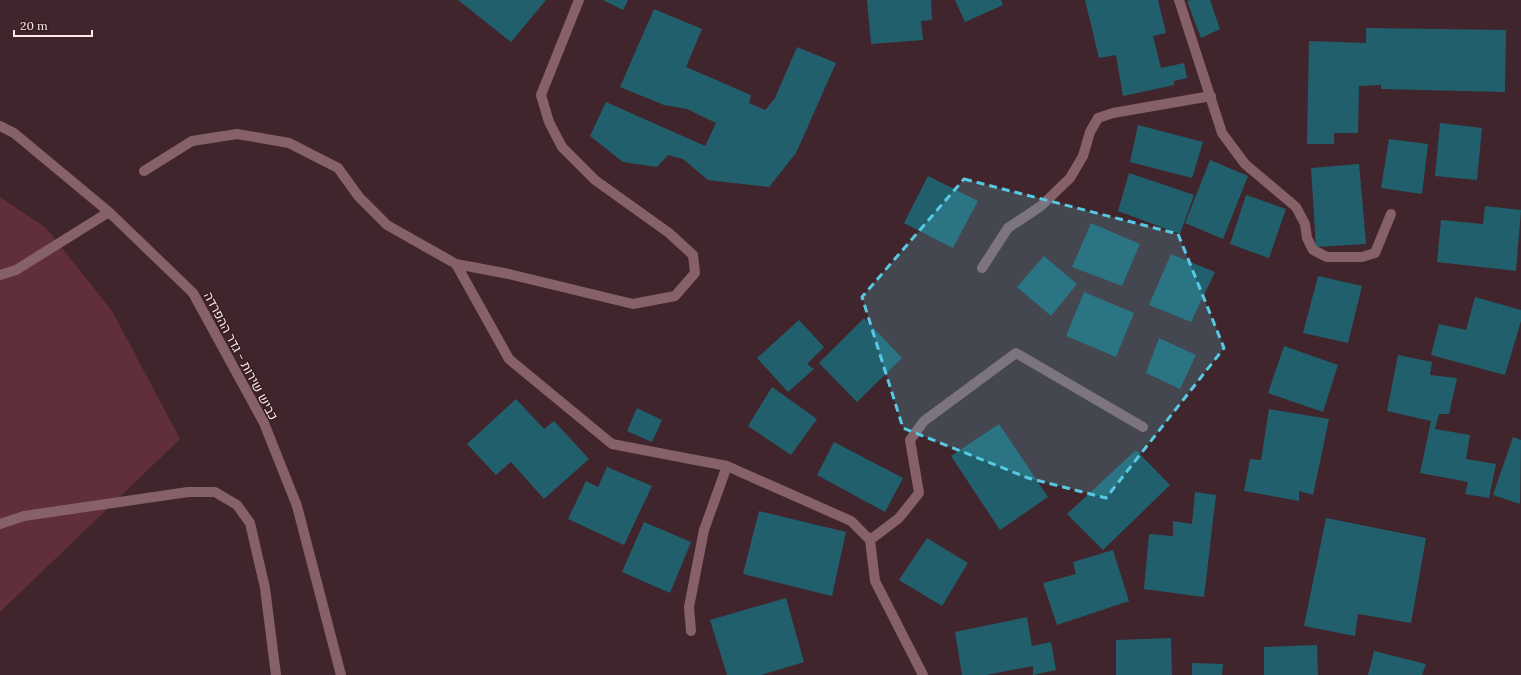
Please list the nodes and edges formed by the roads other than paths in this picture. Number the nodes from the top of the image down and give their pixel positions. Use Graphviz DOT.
graph roads {
  1 [pos="579,0"];
  2 [pos="1179,0"];
  3 [pos="1211,96"];
  4 [pos="0,126"];
  5 [pos="144,171"];
  6 [pos="109,212"];
  7 [pos="1391,214"];
  8 [pos="456,264"];
  9 [pos="982,268"];
  10 [pos="0,275"];
  11 [pos="1143,427"];
  12 [pos="727,466"];
  13 [pos="0,524"];
  14 [pos="870,540"];
  15 [pos="691,631"];
  16 [pos="276,675"];
  17 [pos="341,675"];
  18 [pos="923,675"];
  1 -- 8 [label="street"];
  2 -- 3 [label="street"];
  3 -- 7 [label="street"];
  3 -- 9 [label="street"];
  4 -- 6 [label="street, כביש שירות - גדר ההפרדה"];
  5 -- 8 [label="street"];
  6 -- 10 [label="street"];
  6 -- 17 [label="street, כביש שירות - גדר ההפרדה"];
  8 -- 12 [label="street"];
  11 -- 14 [label="street"];
  12 -- 14 [label="street"];
  12 -- 15 [label="street"];
  13 -- 16 [label="street"];
  14 -- 18 [label="street"];
}
